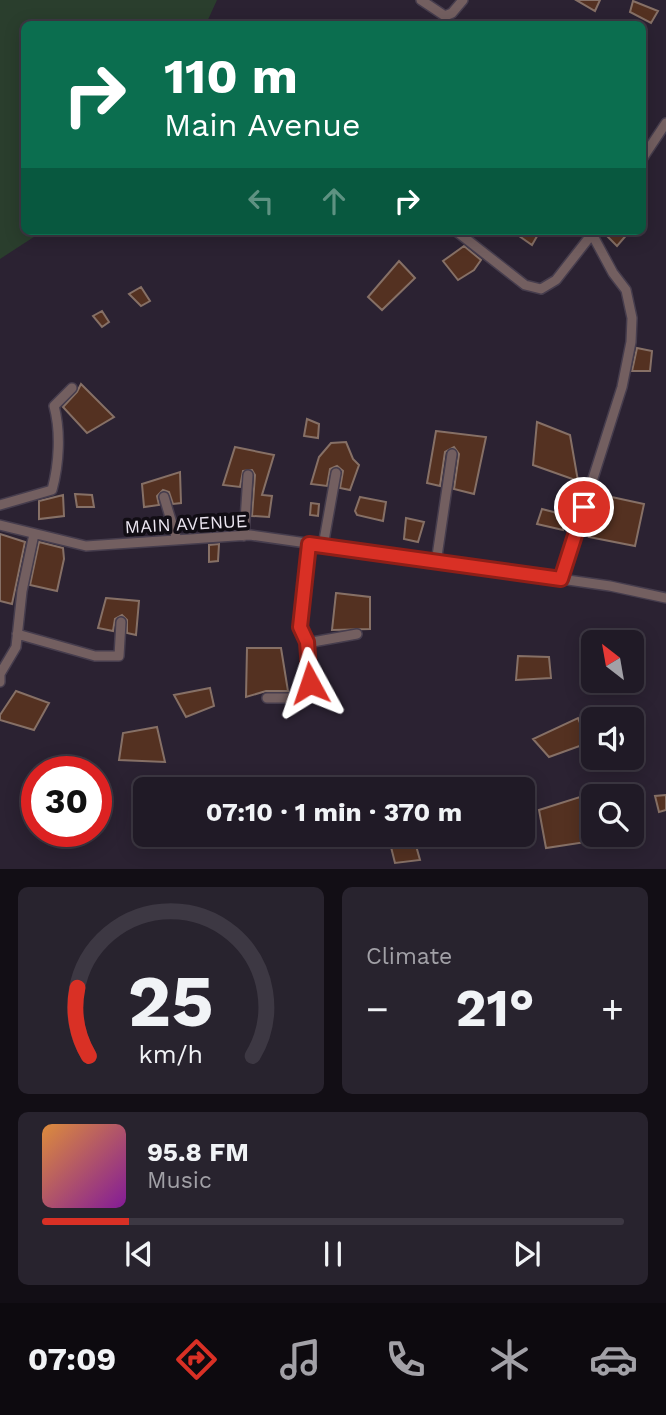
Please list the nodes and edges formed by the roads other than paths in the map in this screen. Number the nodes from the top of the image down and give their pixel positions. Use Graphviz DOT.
graph roads {
  1 [pos="421,0"];
  2 [pos="463,0"];
  3 [pos="666,123"];
  4 [pos="646,153"];
  5 [pos="461,235"];
  6 [pos="591,235"];
  7 [pos="594,235"];
  8 [pos="72,388"];
  9 [pos="452,454"];
  10 [pos="336,473"];
  11 [pos="248,475"];
  12 [pos="164,497"];
  13 [pos="0,505"];
  14 [pos="0,525"];
  15 [pos="34,534"];
  16 [pos="244,536"];
  17 [pos="177,540"];
  18 [pos="309,544"];
  19 [pos="323,546"];
  20 [pos="436,563"];
  21 [pos="561,579"];
  22 [pos="666,598"];
  23 [pos="121,622"];
  24 [pos="17,634"];
  25 [pos="357,634"];
  26 [pos="307,642"];
  27 [pos="0,682"];
  28 [pos="267,698"];
  1 -- 2 [label="street"];
  3 -- 4 [label="street"];
  5 -- 6 [label="street"];
  7 -- 21 [label="street"];
  8 -- 13 [label="street"];
  9 -- 20 [label="street"];
  10 -- 19 [label="street"];
  11 -- 16 [label="street"];
  12 -- 17 [label="street"];
  14 -- 15 [label="street, MAIN AVENUE"];
  15 -- 17 [label="street, MAIN AVENUE"];
  15 -- 24 [label="street"];
  16 -- 17 [label="street, MAIN AVENUE"];
  16 -- 18 [label="street, MAIN AVENUE"];
  18 -- 19 [label="street, MAIN AVENUE"];
  18 -- 26 [label="street"];
  19 -- 20 [label="street, MAIN AVENUE"];
  20 -- 21 [label="street, MAIN AVENUE"];
  21 -- 22 [label="street, MAIN AVENUE"];
  23 -- 24 [label="street"];
  24 -- 27 [label="street"];
  25 -- 26 [label="street"];
  26 -- 28 [label="street"];
}
